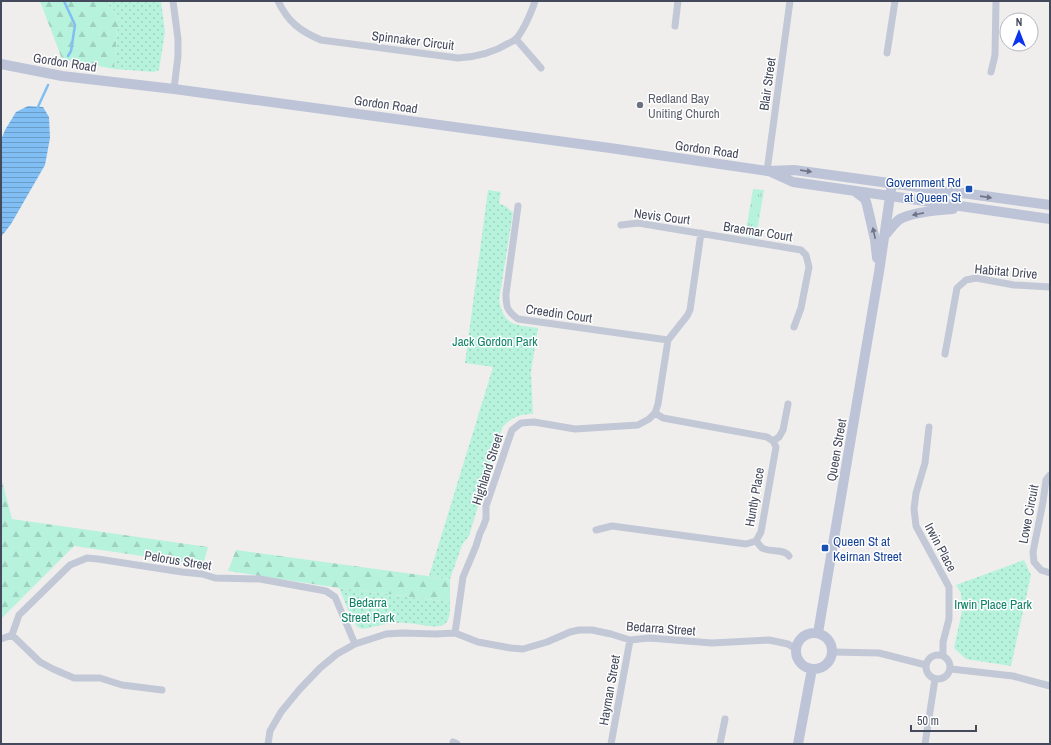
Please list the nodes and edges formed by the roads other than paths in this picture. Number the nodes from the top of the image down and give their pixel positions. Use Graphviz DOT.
graph roads {
  1 [pos="173,1"];
  2 [pos="278,1"];
  3 [pos="535,1"];
  4 [pos="678,1"];
  5 [pos="790,1"];
  6 [pos="894,1"];
  7 [pos="996,1"];
  8 [pos="674,26"];
  9 [pos="516,39"];
  10 [pos="887,53"];
  11 [pos="1,64"];
  12 [pos="541,68"];
  13 [pos="991,72"];
  14 [pos="174,89"];
  15 [pos="767,171"];
  16 [pos="892,183"];
  17 [pos="856,192"];
  18 [pos="890,196"];
  19 [pos="1050,205"];
  20 [pos="518,206"];
  21 [pos="971,208"];
  22 [pos="1050,218"];
  23 [pos="621,225"];
  24 [pos="701,233"];
  25 [pos="884,237"];
  26 [pos="878,272"];
  27 [pos="1050,287"];
  28 [pos="794,327"];
  29 [pos="668,340"];
  30 [pos="945,354"];
  31 [pos="788,404"];
  32 [pos="655,413"];
  33 [pos="929,427"];
  34 [pos="773,441"];
  35 [pos="1050,475"];
  36 [pos="596,530"];
  37 [pos="756,541"];
  38 [pos="789,556"];
  39 [pos="1050,573"];
  40 [pos="455,633"];
  41 [pos="818,633"];
  42 [pos="12,635"];
  43 [pos="1,639"];
  44 [pos="630,640"];
  45 [pos="355,644"];
  46 [pos="796,649"];
  47 [pos="833,652"];
  48 [pos="943,655"];
  49 [pos="926,665"];
  50 [pos="812,669"];
  51 [pos="951,669"];
  52 [pos="936,679"];
  53 [pos="1050,686"];
  54 [pos="162,690"];
  55 [pos="725,719"];
  56 [pos="268,744"];
  57 [pos="611,744"];
  58 [pos="720,744"];
  59 [pos="798,744"];
  60 [pos="925,744"];
  1 -- 14 [label="street"];
  2 -- 9 [label="street, Spinnaker Circuit"];
  3 -- 9 [label="street, Spinnaker Circuit"];
  4 -- 8 [label="street"];
  5 -- 15 [label="street, Blair Street"];
  6 -- 10 [label="street"];
  7 -- 13 [label="street"];
  9 -- 12 [label="street"];
  11 -- 14 [label="street, Gordon Road"];
  14 -- 15 [label="street, Gordon Road"];
  15 -- 16 [label="street, Gordon Road, one-way"];
  15 -- 17 [label="street, Gordon Road"];
  16 -- 18 [label="street, Queen Street"];
  16 -- 19 [label="street, Gordon Road, one-way"];
  17 -- 18 [label="street, Gordon Road"];
  26 -- 17 [label="street, Queen Street, one-way"];
  18 -- 21 [label="street, Gordon Road"];
  18 -- 25 [label="street, Queen Street"];
  20 -- 29 [label="street, Creedin Court"];
  21 -- 22 [label="street"];
  21 -- 25 [label="street, one-way"];
  23 -- 24 [label="street, Nevis Court"];
  24 -- 28 [label="street, Braemar Court"];
  24 -- 29 [label="street"];
  25 -- 26 [label="street, Queen Street"];
  26 -- 41 [label="street, Queen Street"];
  27 -- 30 [label="street, Habitat Drive"];
  29 -- 32 [label="street"];
  31 -- 34 [label="street"];
  32 -- 34 [label="street"];
  32 -- 40 [label="street, Highland Street"];
  33 -- 48 [label="street, Irwin Place"];
  34 -- 37 [label="street, Huntly Place"];
  35 -- 39 [label="street, Lowe Circuit"];
  36 -- 37 [label="street, Huntly Place"];
  37 -- 38 [label="street"];
  40 -- 44 [label="street, Bedarra Street"];
  40 -- 45 [label="street, Bedarra Street"];
  41 -- 46 [label="street"];
  41 -- 47 [label="street"];
  42 -- 43 [label="street"];
  42 -- 45 [label="street, Pelorus Street"];
  42 -- 54 [label="street"];
  44 -- 46 [label="street, Bedarra Street"];
  44 -- 57 [label="street, Hayman Street"];
  45 -- 56 [label="street, Bedarra Street"];
  46 -- 50 [label="street"];
  47 -- 49 [label="street"];
  47 -- 50 [label="street"];
  48 -- 49 [label="street"];
  48 -- 51 [label="street"];
  49 -- 52 [label="street"];
  50 -- 59 [label="street"];
  51 -- 52 [label="street"];
  51 -- 53 [label="street"];
  52 -- 60 [label="street"];
  55 -- 58 [label="street"];
}
